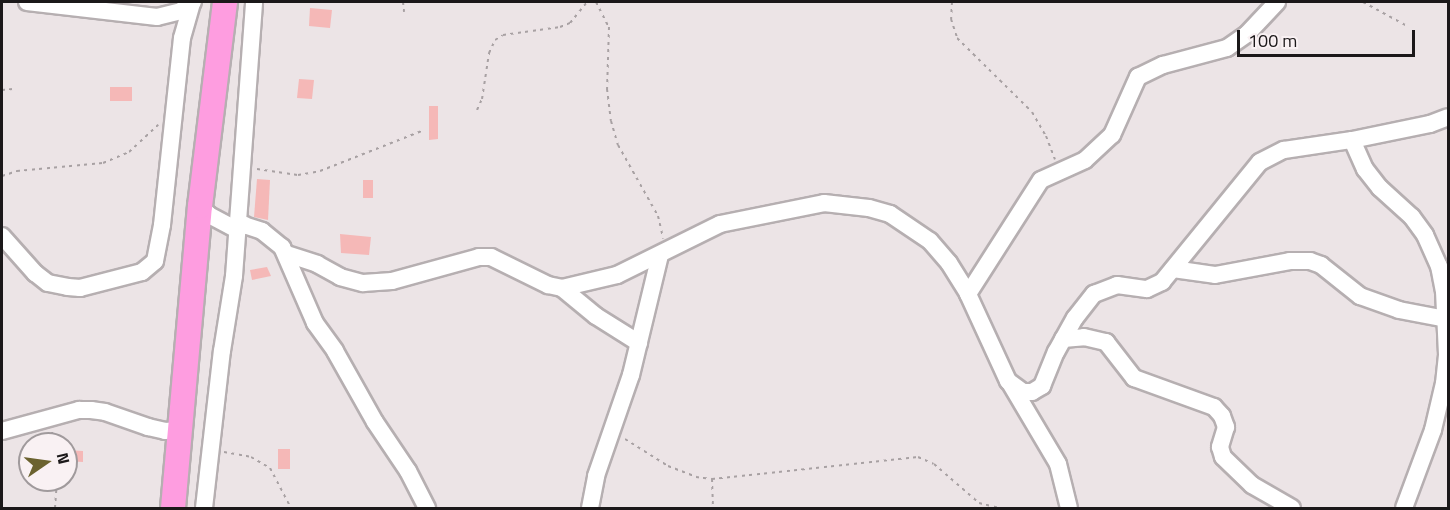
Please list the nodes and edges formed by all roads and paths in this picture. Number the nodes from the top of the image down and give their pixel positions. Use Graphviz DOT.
graph roads {
  1 [pos="27,2"];
  2 [pos="225,2"];
  3 [pos="254,2"];
  4 [pos="403,2"];
  5 [pos="587,2"];
  6 [pos="596,2"];
  7 [pos="952,2"];
  8 [pos="1277,2"];
  9 [pos="1363,2"];
  10 [pos="192,3"];
  11 [pos="404,12"];
  12 [pos="157,16"];
  13 [pos="1407,26"];
  14 [pos="182,38"];
  15 [pos="13,89"];
  16 [pos="2,90"];
  17 [pos="477,110"];
  18 [pos="174,115"];
  19 [pos="1449,117"];
  20 [pos="424,130"];
  21 [pos="1352,141"];
  22 [pos="1059,171"];
  23 [pos="243,174"];
  24 [pos="2,176"];
  25 [pos="200,206"];
  26 [pos="237,230"];
  27 [pos="2,236"];
  28 [pos="287,254"];
  29 [pos="664,254"];
  30 [pos="1173,269"];
  31 [pos="562,288"];
  32 [pos="968,294"];
  33 [pos="1446,319"];
  34 [pos="1063,339"];
  35 [pos="639,343"];
  36 [pos="1008,381"];
  37 [pos="181,430"];
  38 [pos="2,431"];
  39 [pos="612,432"];
  40 [pos="212,452"];
  41 [pos="712,479"];
  42 [pos="1065,490"];
  43 [pos="57,492"];
  44 [pos="56,508"];
  45 [pos="173,508"];
  46 [pos="204,508"];
  47 [pos="291,508"];
  48 [pos="427,508"];
  49 [pos="590,508"];
  50 [pos="713,508"];
  51 [pos="999,508"];
  52 [pos="1055,508"];
  53 [pos="1069,508"];
  54 [pos="1292,508"];
  55 [pos="1404,508"];
  1 -- 12 [label="street"];
  2 -- 25 [label="highway"];
  3 -- 23 [label="street"];
  4 -- 11 [label="path"];
  5 -- 17 [label="path"];
  6 -- 29 [label="path"];
  7 -- 22 [label="path"];
  8 -- 22 [label="street"];
  9 -- 13 [label="path"];
  10 -- 12 [label="street"];
  10 -- 14 [label="street"];
  12 -- 14 [label="street"];
  14 -- 18 [label="street"];
  15 -- 16 [label="path"];
  18 -- 24 [label="path"];
  18 -- 27 [label="street"];
  19 -- 21 [label="street"];
  20 -- 23 [label="path"];
  21 -- 30 [label="street"];
  21 -- 33 [label="street"];
  22 -- 32 [label="street"];
  23 -- 26 [label="street"];
  25 -- 26 [label="street"];
  25 -- 37 [label="highway"];
  26 -- 28 [label="street"];
  26 -- 40 [label="street"];
  28 -- 31 [label="street"];
  28 -- 48 [label="street"];
  29 -- 31 [label="street"];
  29 -- 32 [label="street"];
  29 -- 35 [label="street"];
  30 -- 33 [label="street"];
  30 -- 34 [label="street"];
  31 -- 35 [label="street"];
  32 -- 36 [label="street"];
  33 -- 55 [label="street"];
  34 -- 36 [label="street"];
  34 -- 54 [label="street"];
  35 -- 39 [label="street"];
  36 -- 42 [label="street"];
  37 -- 38 [label="street"];
  37 -- 45 [label="highway"];
  39 -- 41 [label="path"];
  39 -- 49 [label="street"];
  40 -- 46 [label="street"];
  40 -- 47 [label="path"];
  41 -- 50 [label="path"];
  41 -- 51 [label="path"];
  42 -- 52 [label="street"];
  42 -- 53 [label="street"];
  43 -- 44 [label="path"];
}
